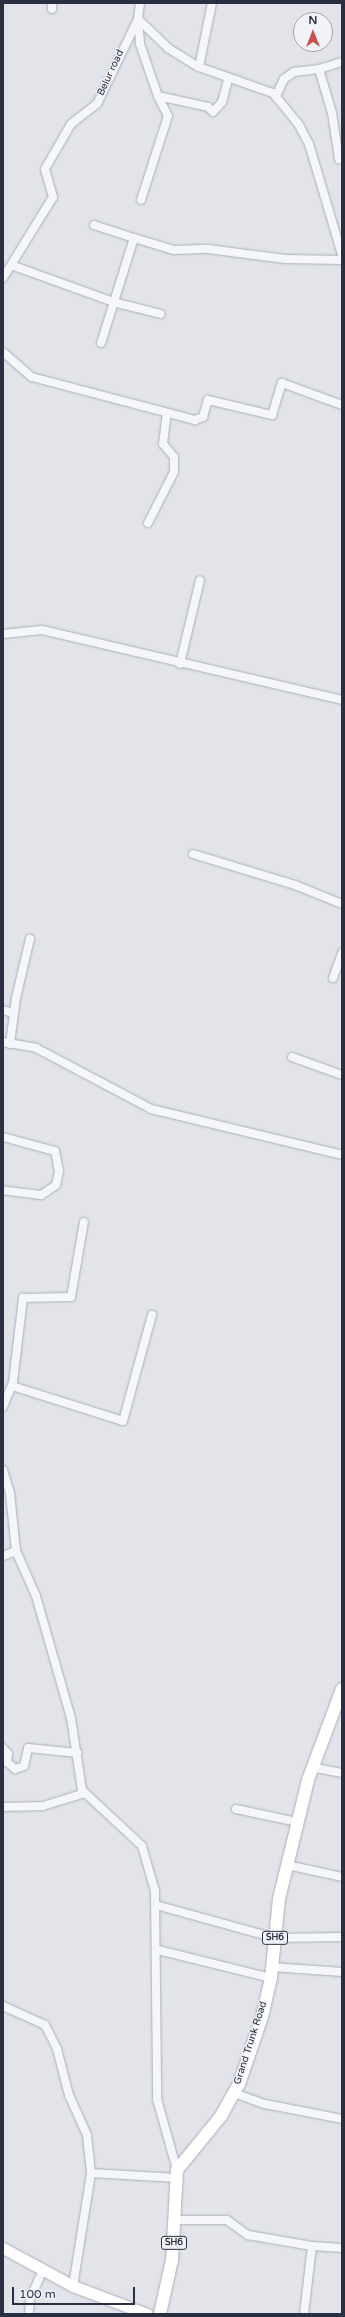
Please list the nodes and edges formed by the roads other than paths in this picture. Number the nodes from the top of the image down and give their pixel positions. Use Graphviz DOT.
graph roads {
  1 [pos="140,3"];
  2 [pos="212,3"];
  3 [pos="138,19"];
  4 [pos="342,62"];
  5 [pos="198,67"];
  6 [pos="319,69"];
  7 [pos="228,79"];
  8 [pos="158,96"];
  9 [pos="276,96"];
  10 [pos="339,159"];
  11 [pos="141,200"];
  12 [pos="94,225"];
  13 [pos="134,238"];
  14 [pos="342,255"];
  15 [pos="342,260"];
  16 [pos="10,265"];
  17 [pos="3,278"];
  18 [pos="113,302"];
  19 [pos="161,314"];
  20 [pos="101,343"];
  21 [pos="3,352"];
  22 [pos="342,405"];
  23 [pos="167,413"];
  24 [pos="148,523"];
  25 [pos="200,580"];
  26 [pos="3,634"];
  27 [pos="180,664"];
  28 [pos="342,700"];
  29 [pos="193,854"];
  30 [pos="342,904"];
  31 [pos="30,939"];
  32 [pos="342,953"];
  33 [pos="333,978"];
  34 [pos="3,1010"];
  35 [pos="13,1013"];
  36 [pos="7,1043"];
  37 [pos="292,1057"];
  38 [pos="342,1074"];
  39 [pos="3,1137"];
  40 [pos="342,1155"];
  41 [pos="3,1190"];
  42 [pos="84,1222"];
  43 [pos="152,1315"];
  44 [pos="12,1386"];
  45 [pos="3,1407"];
  46 [pos="3,1470"];
  47 [pos="6,1490"];
  48 [pos="16,1551"];
  49 [pos="3,1556"];
  50 [pos="342,1689"];
  51 [pos="3,1748"];
  52 [pos="78,1753"];
  53 [pos="311,1767"];
  54 [pos="342,1773"];
  55 [pos="85,1793"];
  56 [pos="3,1806"];
  57 [pos="236,1809"];
  58 [pos="297,1822"];
  59 [pos="287,1865"];
  60 [pos="342,1878"];
  61 [pos="156,1905"];
  62 [pos="342,1937"];
  63 [pos="275,1938"];
  64 [pos="158,1950"];
  65 [pos="271,1972"];
  66 [pos="342,1972"];
  67 [pos="3,2006"];
  68 [pos="234,2093"];
  69 [pos="342,2119"];
  70 [pos="91,2173"];
  71 [pos="177,2174"];
  72 [pos="176,2220"];
  73 [pos="312,2246"];
  74 [pos="3,2248"];
  75 [pos="342,2248"];
  76 [pos="43,2270"];
  77 [pos="73,2286"];
  78 [pos="29,2314"];
  79 [pos="147,2314"];
  80 [pos="160,2314"];
  81 [pos="304,2314"];
  1 -- 3 [label="street, Belur road"];
  2 -- 5 [label="street"];
  3 -- 5 [label="street"];
  3 -- 8 [label="street"];
  3 -- 16 [label="street, Belur road"];
  4 -- 6 [label="street"];
  5 -- 7 [label="street"];
  6 -- 9 [label="street"];
  6 -- 10 [label="street"];
  7 -- 8 [label="street"];
  7 -- 9 [label="street"];
  8 -- 11 [label="street"];
  9 -- 14 [label="street"];
  12 -- 13 [label="street"];
  13 -- 15 [label="street"];
  13 -- 18 [label="street"];
  16 -- 17 [label="street, Belur road"];
  16 -- 18 [label="street"];
  18 -- 19 [label="street"];
  18 -- 20 [label="street"];
  21 -- 23 [label="street"];
  22 -- 23 [label="street"];
  23 -- 24 [label="street"];
  25 -- 27 [label="street"];
  26 -- 27 [label="street"];
  27 -- 28 [label="street"];
  29 -- 30 [label="street"];
  31 -- 35 [label="street"];
  32 -- 33 [label="street"];
  34 -- 35 [label="street"];
  35 -- 36 [label="street"];
  36 -- 40 [label="street"];
  37 -- 38 [label="street"];
  39 -- 41 [label="street"];
  42 -- 44 [label="street"];
  43 -- 44 [label="street"];
  44 -- 45 [label="street"];
  46 -- 47 [label="street"];
  47 -- 48 [label="street"];
  48 -- 49 [label="street"];
  48 -- 52 [label="street"];
  50 -- 53 [label="main road, Grand Trunk Road / SH6"];
  51 -- 52 [label="street"];
  52 -- 55 [label="street"];
  53 -- 54 [label="street"];
  53 -- 58 [label="main road, Grand Trunk Road / SH6"];
  55 -- 56 [label="street"];
  55 -- 61 [label="street"];
  57 -- 58 [label="street"];
  58 -- 59 [label="main road, Grand Trunk Road / SH6"];
  59 -- 60 [label="street"];
  59 -- 63 [label="main road, Grand Trunk Road / SH6"];
  61 -- 63 [label="street"];
  61 -- 64 [label="street"];
  62 -- 63 [label="street"];
  63 -- 65 [label="main road, Grand Trunk Road / SH6"];
  64 -- 65 [label="street"];
  64 -- 71 [label="street"];
  65 -- 66 [label="street"];
  65 -- 68 [label="main road, Grand Trunk Road / SH6"];
  67 -- 70 [label="street"];
  68 -- 69 [label="street"];
  68 -- 71 [label="main road, Grand Trunk Road / SH6"];
  70 -- 71 [label="street"];
  70 -- 77 [label="street"];
  71 -- 72 [label="main road, SH6"];
  72 -- 73 [label="street"];
  72 -- 80 [label="main road, SH6"];
  73 -- 75 [label="street"];
  73 -- 81 [label="street"];
  74 -- 76 [label="main road"];
  76 -- 77 [label="main road"];
  76 -- 78 [label="street"];
  77 -- 79 [label="main road"];
}
